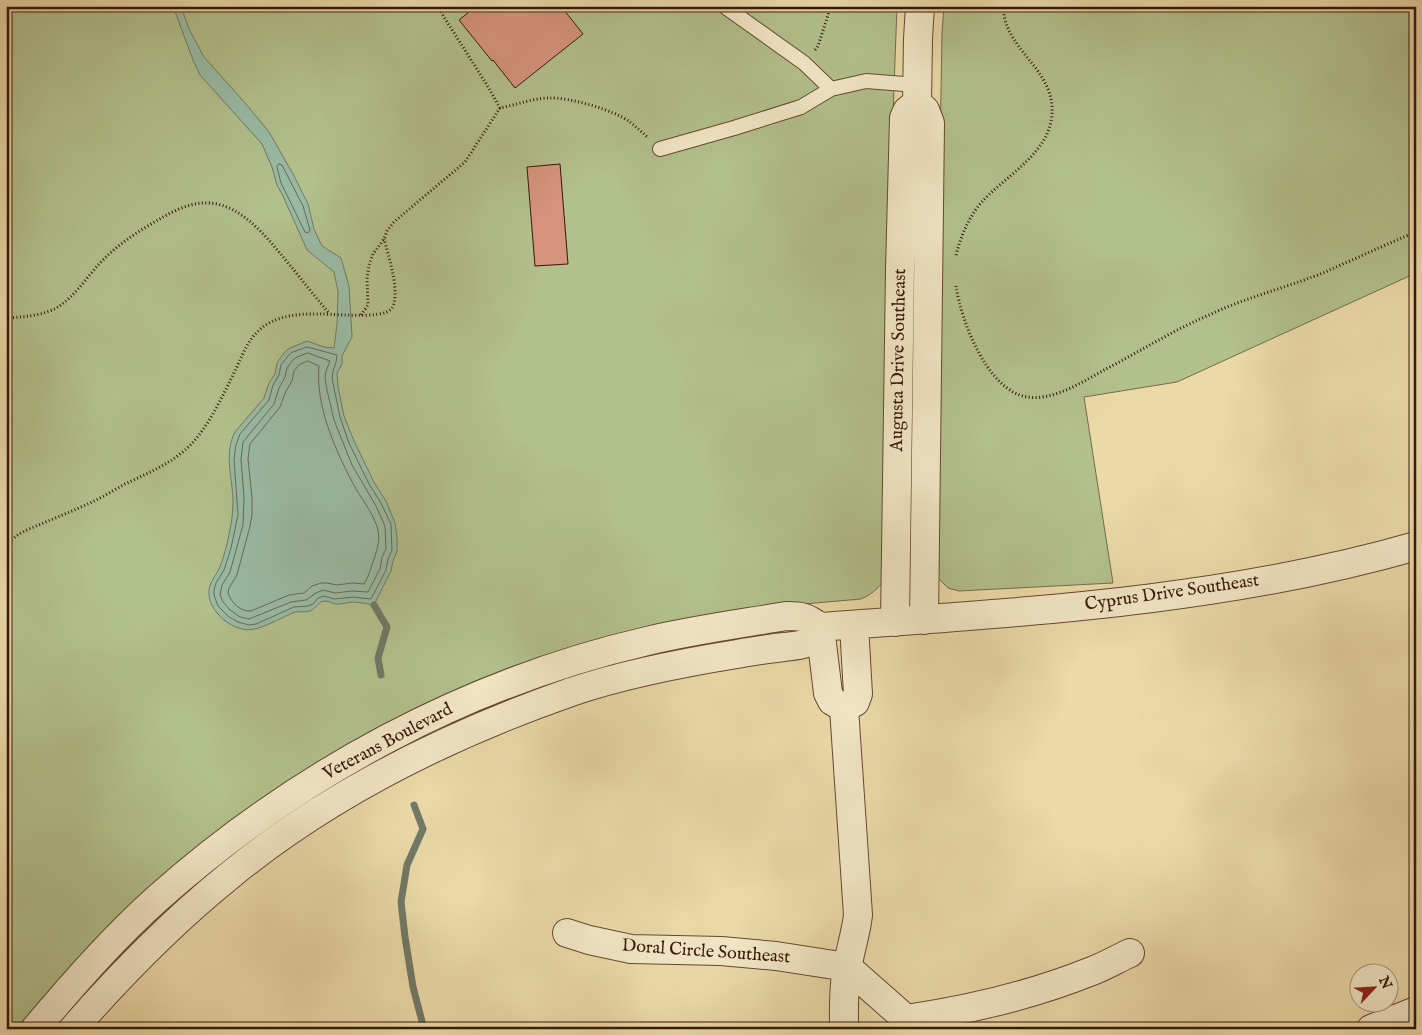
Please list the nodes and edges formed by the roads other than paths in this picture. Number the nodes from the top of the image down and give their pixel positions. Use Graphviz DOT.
graph roads {
  1 [pos="724,6"];
  2 [pos="920,6"];
  3 [pos="831,89"];
  4 [pos="917,94"];
  5 [pos="660,149"];
  6 [pos="1416,546"];
  7 [pos="924,620"];
  8 [pos="895,622"];
  9 [pos="854,625"];
  10 [pos="820,627"];
  11 [pos="844,708"];
  12 [pos="567,933"];
  13 [pos="1130,953"];
  14 [pos="847,967"];
  15 [pos="1416,1011"];
  16 [pos="35,1029"];
  17 [pos="73,1029"];
  18 [pos="844,1029"];
  19 [pos="1371,1029"];
  1 -- 3 [label="lane"];
  2 -- 4 [label="street"];
  3 -- 4 [label="lane"];
  3 -- 5 [label="lane"];
  4 -- 7 [label="street, Augusta Drive Southeast"];
  4 -- 8 [label="street, Augusta Drive Southeast"];
  6 -- 7 [label="street, Cyprus Drive Southeast"];
  7 -- 8 [label="street, Veterans Boulevard"];
  8 -- 9 [label="street, Veterans Boulevard"];
  9 -- 10 [label="street, Veterans Boulevard"];
  9 -- 11 [label="street"];
  10 -- 11 [label="street"];
  10 -- 16 [label="street, Veterans Boulevard"];
  10 -- 17 [label="street, Veterans Boulevard"];
  11 -- 14 [label="street"];
  12 -- 14 [label="street, Doral Circle Southeast"];
  13 -- 14 [label="street"];
  14 -- 18 [label="street"];
  15 -- 19 [label="street"];
}
